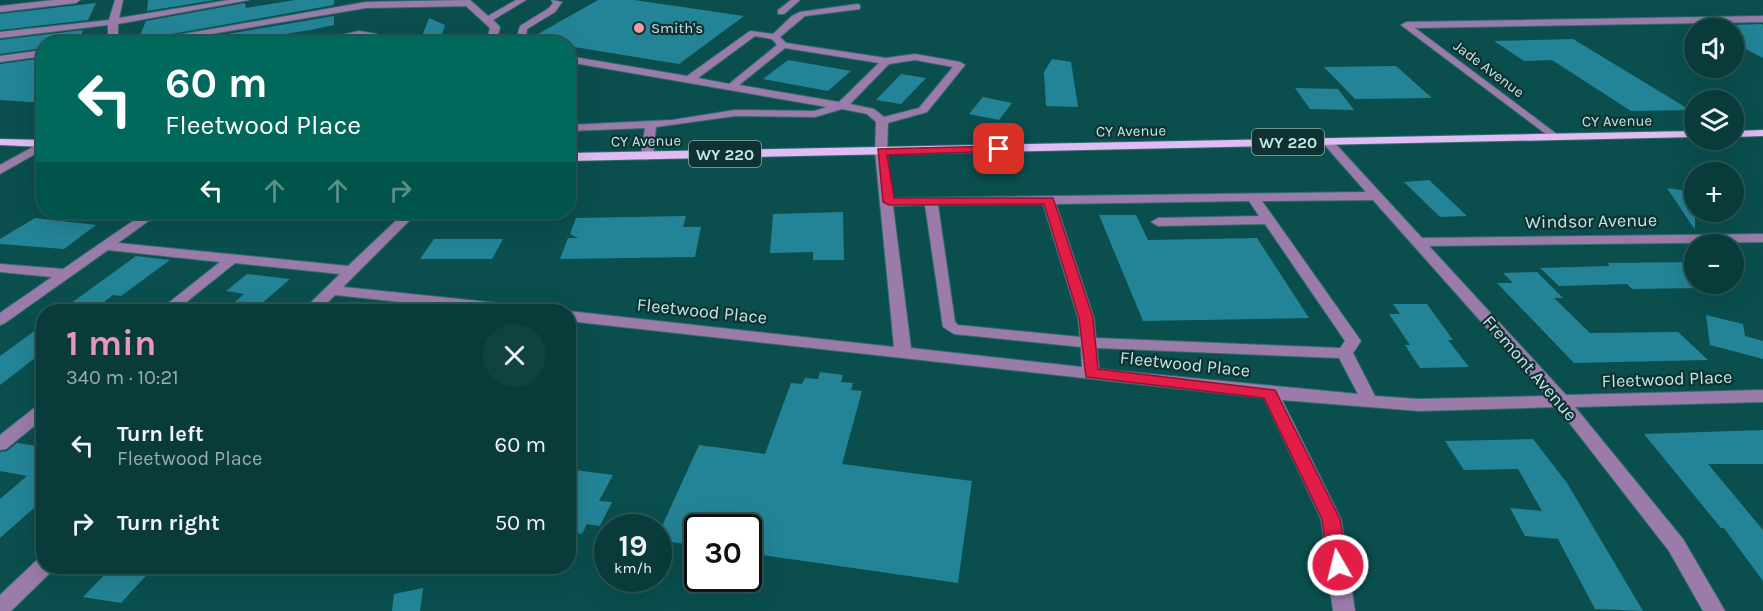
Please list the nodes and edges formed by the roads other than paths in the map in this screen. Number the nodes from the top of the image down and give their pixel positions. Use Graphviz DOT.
graph roads {
  1 [pos="76,0"];
  2 [pos="119,0"];
  3 [pos="245,0"];
  4 [pos="522,0"];
  5 [pos="555,0"];
  6 [pos="796,0"];
  7 [pos="467,1"];
  8 [pos="354,3"];
  9 [pos="857,8"];
  10 [pos="0,9"];
  11 [pos="781,12"];
  12 [pos="1763,19"];
  13 [pos="487,20"];
  14 [pos="114,22"];
  15 [pos="0,35"];
  16 [pos="113,36"];
  17 [pos="175,36"];
  18 [pos="348,36"];
  19 [pos="374,36"];
  20 [pos="493,36"];
  21 [pos="522,36"];
  22 [pos="775,37"];
  23 [pos="783,45"];
  24 [pos="36,54"];
  25 [pos="0,59"];
  26 [pos="576,60"];
  27 [pos="886,61"];
  28 [pos="689,80"];
  29 [pos="732,87"];
  30 [pos="942,88"];
  31 [pos="852,95"];
  32 [pos="842,106"];
  33 [pos="882,121"];
  34 [pos="651,125"];
  35 [pos="576,128"];
  36 [pos="1763,133"];
  37 [pos="1684,134"];
  38 [pos="1744,134"];
  39 [pos="1554,137"];
  40 [pos="1327,141"];
  41 [pos="0,142"];
  42 [pos="36,144"];
  43 [pos="36,149"];
  44 [pos="881,152"];
  45 [pos="646,156"];
  46 [pos="576,157"];
  47 [pos="0,170"];
  48 [pos="1376,196"];
  49 [pos="1253,198"];
  50 [pos="931,201"];
  51 [pos="1049,201"];
  52 [pos="889,202"];
  53 [pos="144,219"];
  54 [pos="405,219"];
  55 [pos="1267,220"];
  56 [pos="1158,222"];
  57 [pos="1763,238"];
  58 [pos="1419,242"];
  59 [pos="105,246"];
  60 [pos="232,259"];
  61 [pos="0,268"];
  62 [pos="351,271"];
  63 [pos="66,274"];
  64 [pos="332,290"];
  65 [pos="175,304"];
  66 [pos="317,304"];
  67 [pos="462,304"];
  68 [pos="576,317"];
  69 [pos="0,320"];
  70 [pos="1088,343"];
  71 [pos="903,352"];
  72 [pos="1345,353"];
  73 [pos="1091,373"];
  74 [pos="1270,393"];
  75 [pos="1763,396"];
  76 [pos="1370,400"];
  77 [pos="1562,402"];
  78 [pos="36,415"];
  79 [pos="0,444"];
  80 [pos="36,574"];
  81 [pos="0,608"];
  82 [pos="1344,611"];
  83 [pos="1714,611"];
  1 -- 10 [label="street"];
  2 -- 14 [label="street"];
  3 -- 14 [label="street"];
  4 -- 13 [label="street"];
  5 -- 21 [label="street"];
  6 -- 11 [label="street"];
  7 -- 8 [label="street"];
  7 -- 13 [label="street"];
  8 -- 17 [label="street"];
  9 -- 22 [label="street"];
  12 -- 39 [label="street, Jade Avenue"];
  13 -- 20 [label="street"];
  14 -- 15 [label="street"];
  14 -- 16 [label="street"];
  18 -- 19 [label="street"];
  22 -- 23 [label="street"];
  22 -- 28 [label="street"];
  23 -- 27 [label="street"];
  23 -- 29 [label="street"];
  24 -- 25 [label="street"];
  26 -- 28 [label="street"];
  27 -- 30 [label="street"];
  27 -- 31 [label="street"];
  28 -- 29 [label="street"];
  29 -- 32 [label="street"];
  30 -- 31 [label="street"];
  30 -- 33 [label="street"];
  31 -- 32 [label="street"];
  32 -- 33 [label="street"];
  32 -- 34 [label="street"];
  33 -- 44 [label="street"];
  34 -- 35 [label="street"];
  34 -- 45 [label="street"];
  36 -- 38 [label="main road"];
  37 -- 39 [label="main road, CY Avenue / WY 220"];
  39 -- 40 [label="main road, CY Avenue / WY 220"];
  40 -- 44 [label="main road, CY Avenue / WY 220"];
  40 -- 48 [label="street, Fremont Avenue"];
  41 -- 42 [label="main road"];
  43 -- 47 [label="street"];
  44 -- 45 [label="main road, CY Avenue / WY 220"];
  44 -- 52 [label="street"];
  45 -- 46 [label="main road, CY Avenue / WY 220"];
  48 -- 49 [label="street"];
  48 -- 58 [label="street, Fremont Avenue"];
  49 -- 51 [label="street"];
  49 -- 55 [label="street"];
  50 -- 51 [label="street"];
  50 -- 52 [label="street"];
  50 -- 70 [label="street"];
  51 -- 70 [label="street"];
  52 -- 71 [label="street"];
  53 -- 59 [label="street"];
  54 -- 62 [label="street"];
  55 -- 56 [label="street"];
  55 -- 72 [label="street"];
  57 -- 58 [label="street, Windsor Avenue"];
  58 -- 77 [label="street, Fremont Avenue"];
  59 -- 60 [label="street"];
  59 -- 63 [label="street"];
  60 -- 62 [label="street"];
  60 -- 65 [label="street"];
  61 -- 63 [label="street"];
  62 -- 64 [label="street"];
  63 -- 69 [label="street"];
  64 -- 66 [label="street"];
  64 -- 67 [label="street"];
  68 -- 71 [label="street, Fleetwood Place"];
  70 -- 72 [label="street"];
  70 -- 73 [label="street"];
  71 -- 73 [label="street, Fleetwood Place"];
  72 -- 76 [label="street"];
  73 -- 74 [label="street, Fleetwood Place"];
  74 -- 76 [label="street, Fleetwood Place"];
  74 -- 82 [label="street"];
  75 -- 77 [label="street, Fleetwood Place"];
  76 -- 77 [label="street, Fleetwood Place"];
  77 -- 83 [label="street, Fremont Avenue"];
  78 -- 79 [label="street"];
  80 -- 81 [label="street"];
}
